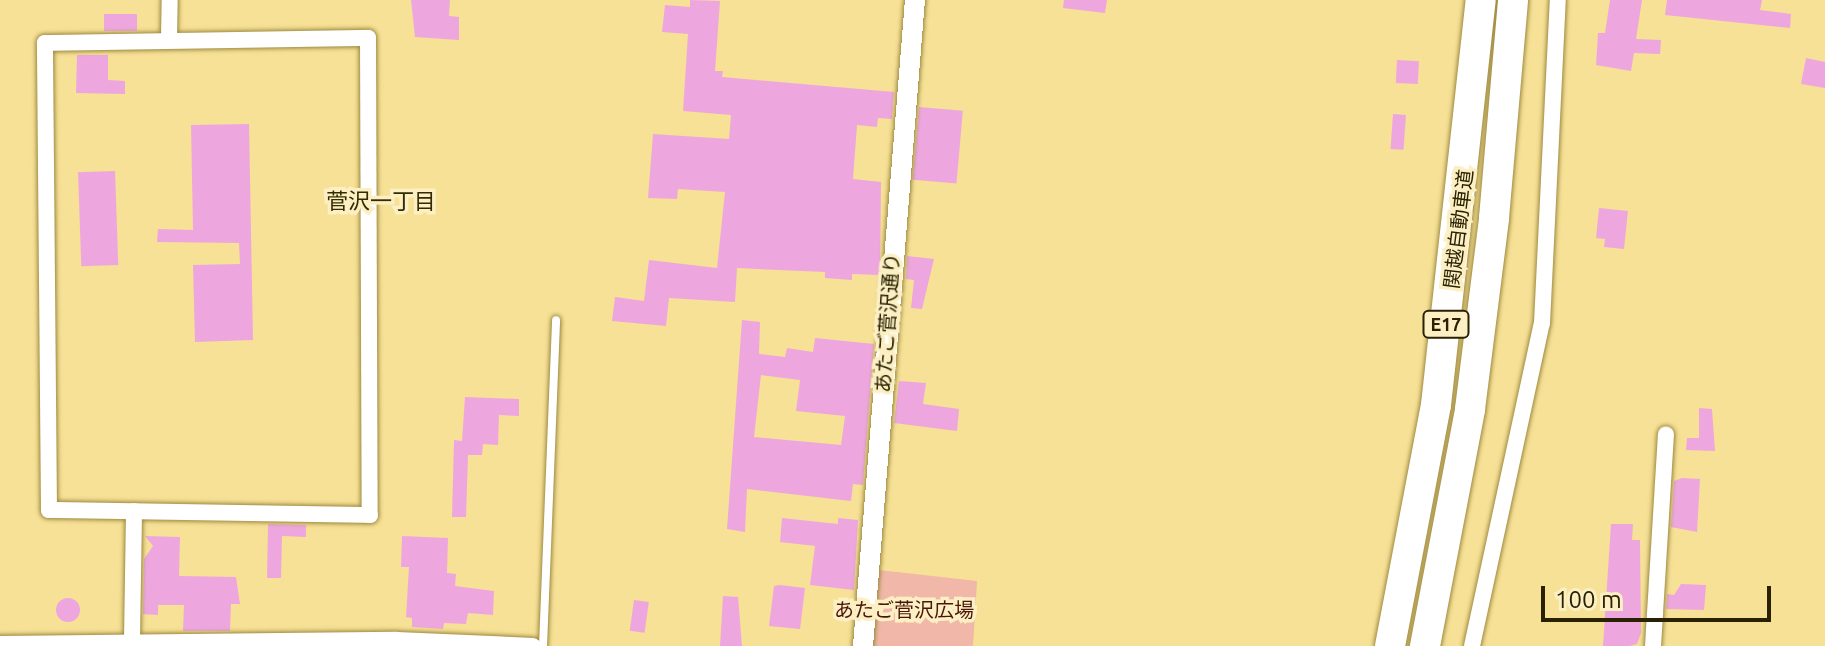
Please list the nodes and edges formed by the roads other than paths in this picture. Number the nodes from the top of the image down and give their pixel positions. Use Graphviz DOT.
graph roads {
  1 [pos="170,0"];
  2 [pos="915,0"];
  3 [pos="1481,0"];
  4 [pos="1513,0"];
  5 [pos="1558,0"];
  6 [pos="169,39"];
  7 [pos="556,320"];
  8 [pos="1666,434"];
  9 [pos="134,511"];
  10 [pos="132,640"];
  11 [pos="0,644"];
  12 [pos="60,645"];
  13 [pos="533,646"];
  14 [pos="543,646"];
  15 [pos="863,646"];
  16 [pos="1390,646"];
  17 [pos="1425,646"];
  18 [pos="1472,646"];
  19 [pos="1653,646"];
  1 -- 6 [label="street"];
  2 -- 15 [label="street, あたご菅沢通り"];
  3 -- 16 [label="highway, 関越自動車道 / E17"];
  4 -- 17 [label="highway, 関越自動車道 / E17"];
  5 -- 18 [label="street"];
  6 -- 9 [label="street"];
  6 -- 9 [label="street"];
  7 -- 14 [label="lane"];
  8 -- 19 [label="street"];
  9 -- 10 [label="street"];
  10 -- 12 [label="street"];
  10 -- 13 [label="street"];
  11 -- 12 [label="street"];
}
